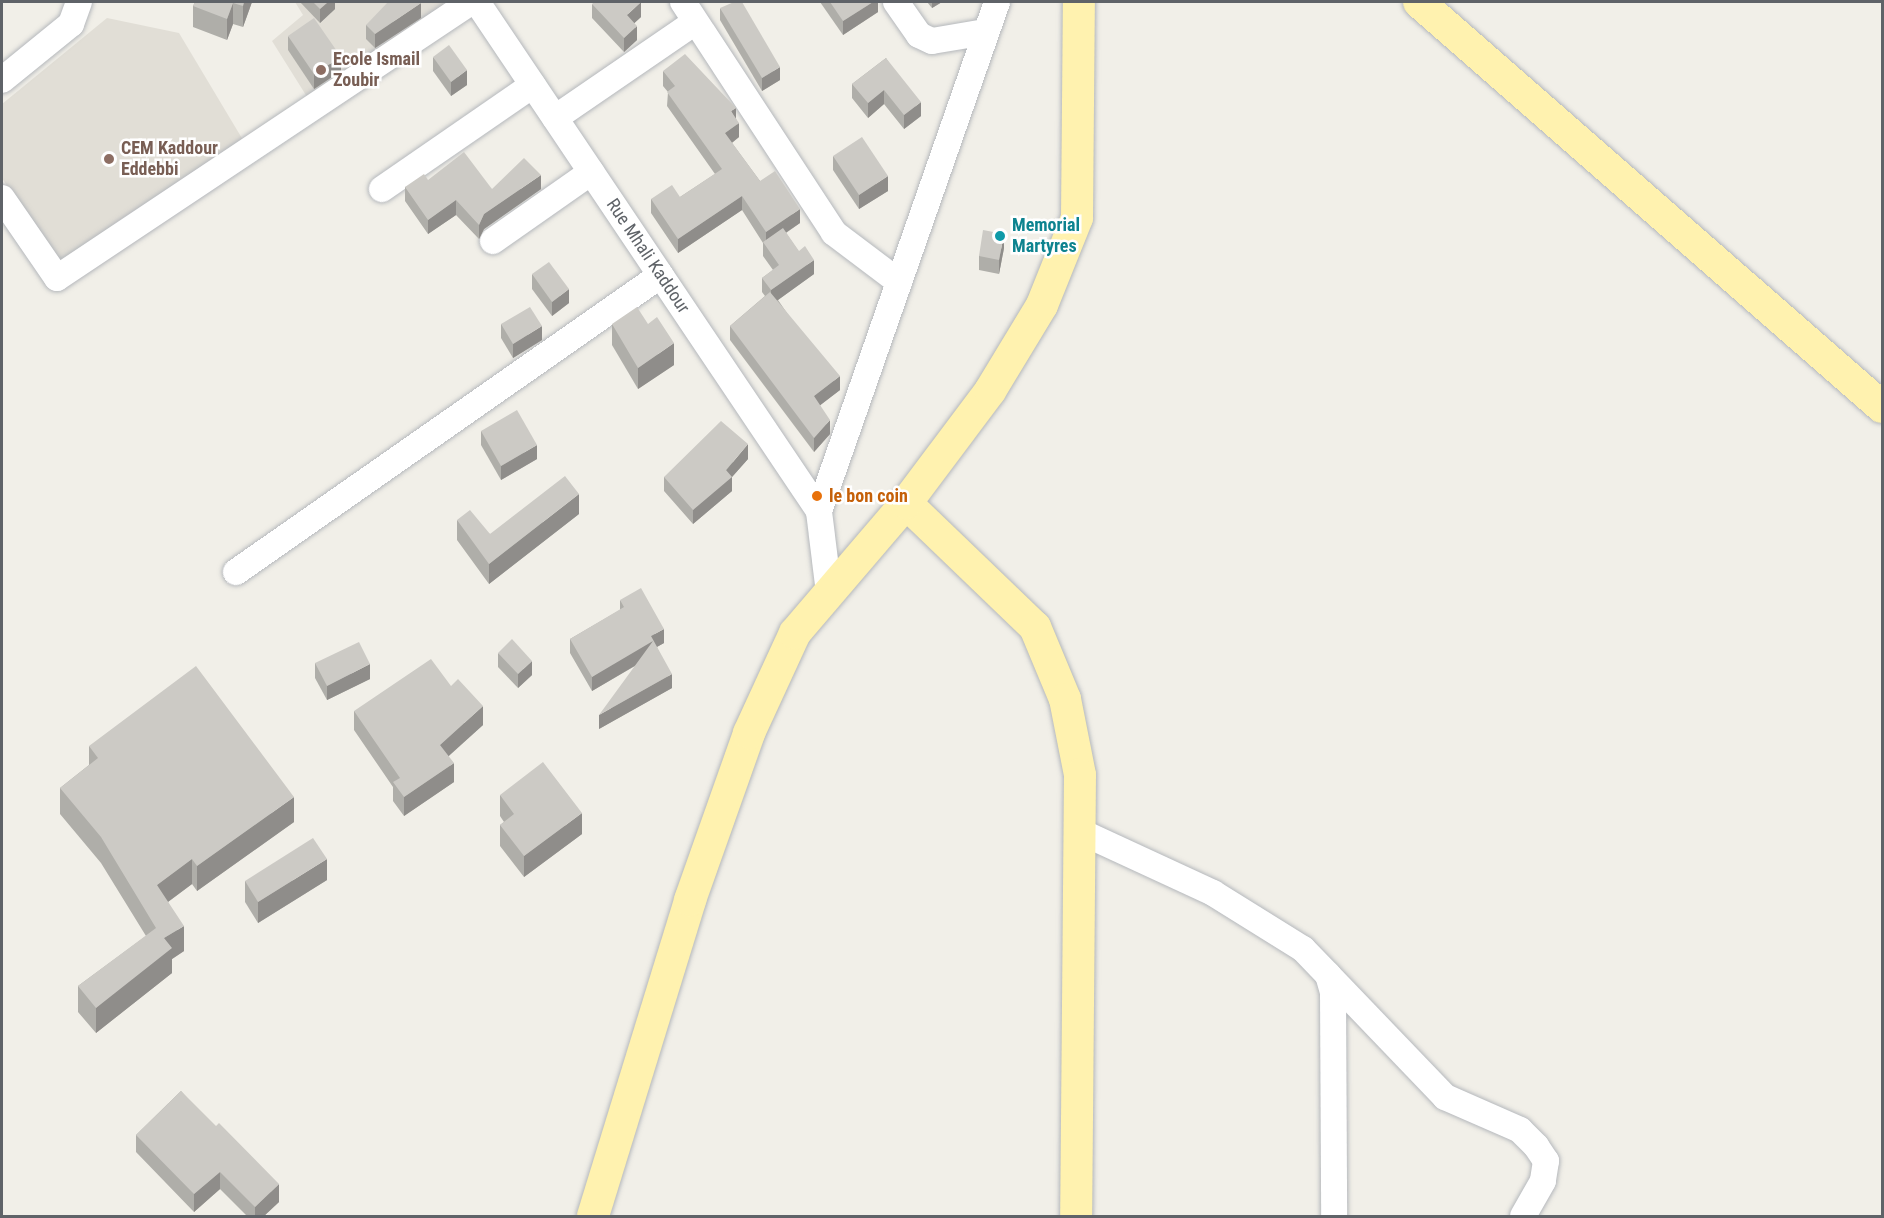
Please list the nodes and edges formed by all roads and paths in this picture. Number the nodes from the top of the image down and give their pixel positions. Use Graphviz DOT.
graph roads {
  1 [pos="471,2"];
  2 [pos="477,2"];
  3 [pos="897,2"];
  4 [pos="997,2"];
  5 [pos="1079,2"];
  6 [pos="1419,2"];
  7 [pos="71,9"];
  8 [pos="688,12"];
  9 [pos="986,32"];
  10 [pos="2,80"];
  11 [pos="533,85"];
  12 [pos="555,118"];
  13 [pos="591,172"];
  14 [pos="382,189"];
  15 [pos="2,198"];
  16 [pos="493,241"];
  17 [pos="661,276"];
  18 [pos="899,282"];
  19 [pos="1882,406"];
  20 [pos="906,503"];
  21 [pos="819,511"];
  22 [pos="236,572"];
  23 [pos="829,593"];
  24 [pos="1079,831"];
  25 [pos="1328,975"];
  26 [pos="593,1216"];
  27 [pos="1076,1216"];
  28 [pos="1334,1216"];
  29 [pos="1523,1216"];
  1 -- 15 [label="street"];
  2 -- 11 [label="street, Rue Mhali Kaddour"];
  3 -- 9 [label="street"];
  4 -- 9 [label="street"];
  5 -- 20 [label="main road"];
  6 -- 19 [label="main road"];
  7 -- 10 [label="street"];
  8 -- 12 [label="street"];
  8 -- 18 [label="street"];
  9 -- 18 [label="street"];
  11 -- 12 [label="street, Rue Mhali Kaddour"];
  11 -- 14 [label="street"];
  12 -- 13 [label="street, Rue Mhali Kaddour"];
  13 -- 16 [label="street"];
  13 -- 17 [label="street, Rue Mhali Kaddour"];
  17 -- 21 [label="street, Rue Mhali Kaddour"];
  17 -- 22 [label="street"];
  18 -- 21 [label="street"];
  20 -- 23 [label="main road"];
  20 -- 24 [label="main road"];
  21 -- 23 [label="street"];
  23 -- 26 [label="main road"];
  24 -- 25 [label="street"];
  24 -- 27 [label="main road"];
  25 -- 28 [label="street"];
  25 -- 29 [label="street"];
}
